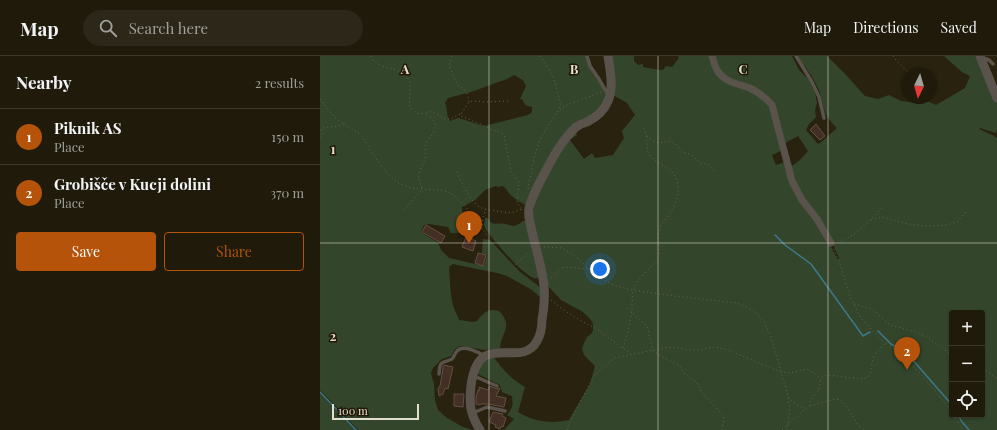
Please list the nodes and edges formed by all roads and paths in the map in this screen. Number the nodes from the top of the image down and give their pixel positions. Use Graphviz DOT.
graph roads {
  1 [pos="371,56"];
  2 [pos="452,56"];
  3 [pos="540,56"];
  4 [pos="587,56"];
  5 [pos="608,56"];
  6 [pos="712,56"];
  7 [pos="796,56"];
  8 [pos="893,56"];
  9 [pos="980,56"];
  10 [pos="993,64"];
  11 [pos="903,68"];
  12 [pos="600,92"];
  13 [pos="610,97"];
  14 [pos="997,98"];
  15 [pos="320,99"];
  16 [pos="508,101"];
  17 [pos="469,102"];
  18 [pos="559,110"];
  19 [pos="424,113"];
  20 [pos="460,114"];
  21 [pos="824,118"];
  22 [pos="344,124"];
  23 [pos="643,126"];
  24 [pos="647,136"];
  25 [pos="320,138"];
  26 [pos="457,172"];
  27 [pos="715,172"];
  28 [pos="422,189"];
  29 [pos="529,193"];
  30 [pos="883,207"];
  31 [pos="486,209"];
  32 [pos="404,210"];
  33 [pos="967,211"];
  34 [pos="870,220"];
  35 [pos="482,229"];
  36 [pos="488,236"];
  37 [pos="831,242"];
  38 [pos="535,247"];
  39 [pos="515,265"];
  40 [pos="590,269"];
  41 [pos="544,283"];
  42 [pos="633,290"];
  43 [pos="544,294"];
  44 [pos="853,304"];
  45 [pos="627,308"];
  46 [pos="631,311"];
  47 [pos="885,343"];
  48 [pos="623,348"];
  49 [pos="653,351"];
  50 [pos="949,353"];
  51 [pos="632,355"];
  52 [pos="484,356"];
  53 [pos="985,371"];
  54 [pos="781,372"];
  55 [pos="439,374"];
  56 [pos="473,376"];
  57 [pos="821,378"];
  58 [pos="997,378"];
  59 [pos="497,386"];
  60 [pos="788,396"];
  61 [pos="809,406"];
  62 [pos="806,408"];
  63 [pos="949,409"];
  64 [pos="505,411"];
  65 [pos="472,414"];
  66 [pos="954,418"];
  67 [pos="787,424"];
  68 [pos="480,430"];
  69 [pos="567,430"];
  70 [pos="722,430"];
  71 [pos="782,430"];
  72 [pos="786,430"];
  73 [pos="865,430"];
  74 [pos="962,430"];
  1 -- 19 [label="path"];
  2 -- 17 [label="path"];
  3 -- 18 [label="path"];
  4 -- 13 [label="lane"];
  5 -- 13 [label="street"];
  6 -- 37 [label="street"];
  7 -- 21 [label="lane"];
  8 -- 11 [label="path"];
  9 -- 10 [label="lane"];
  9 -- 14 [label="street"];
  12 -- 18 [label="path"];
  13 -- 38 [label="street"];
  15 -- 22 [label="path"];
  16 -- 17 [label="path"];
  17 -- 20 [label="path"];
  18 -- 29 [label="path"];
  19 -- 20 [label="path"];
  19 -- 28 [label="path"];
  20 -- 31 [label="path"];
  22 -- 25 [label="path"];
  22 -- 28 [label="path"];
  23 -- 24 [label="path"];
  24 -- 27 [label="path"];
  24 -- 42 [label="path"];
  26 -- 31 [label="path"];
  28 -- 32 [label="path"];
  28 -- 35 [label="path"];
  30 -- 34 [label="path"];
  31 -- 35 [label="path"];
  33 -- 34 [label="path"];
  34 -- 37 [label="path"];
  35 -- 36 [label="path"];
  37 -- 44 [label="path"];
  38 -- 39 [label="path"];
  38 -- 40 [label="path"];
  38 -- 41 [label="street"];
  40 -- 41 [label="path"];
  40 -- 42 [label="path"];
  41 -- 43 [label="street"];
  42 -- 46 [label="path"];
  42 -- 54 [label="path"];
  43 -- 48 [label="path"];
  43 -- 52 [label="street"];
  44 -- 47 [label="path"];
  44 -- 50 [label="path"];
  45 -- 46 [label="path"];
  46 -- 48 [label="path"];
  46 -- 49 [label="path"];
  47 -- 57 [label="path"];
  47 -- 63 [label="path"];
  48 -- 51 [label="path"];
  49 -- 51 [label="path"];
  49 -- 54 [label="path"];
  49 -- 70 [label="path"];
  51 -- 69 [label="path"];
  52 -- 55 [label="lane"];
  52 -- 56 [label="street"];
  53 -- 58 [label="path"];
  54 -- 57 [label="path"];
  54 -- 60 [label="path"];
  56 -- 59 [label="lane"];
  56 -- 65 [label="street"];
  57 -- 61 [label="path"];
  60 -- 62 [label="path"];
  60 -- 67 [label="path"];
  61 -- 62 [label="path"];
  61 -- 73 [label="path"];
  62 -- 67 [label="path"];
  64 -- 65 [label="lane"];
  65 -- 68 [label="street"];
  66 -- 74 [label="path"];
  67 -- 71 [label="path"];
  67 -- 72 [label="path"];
}
